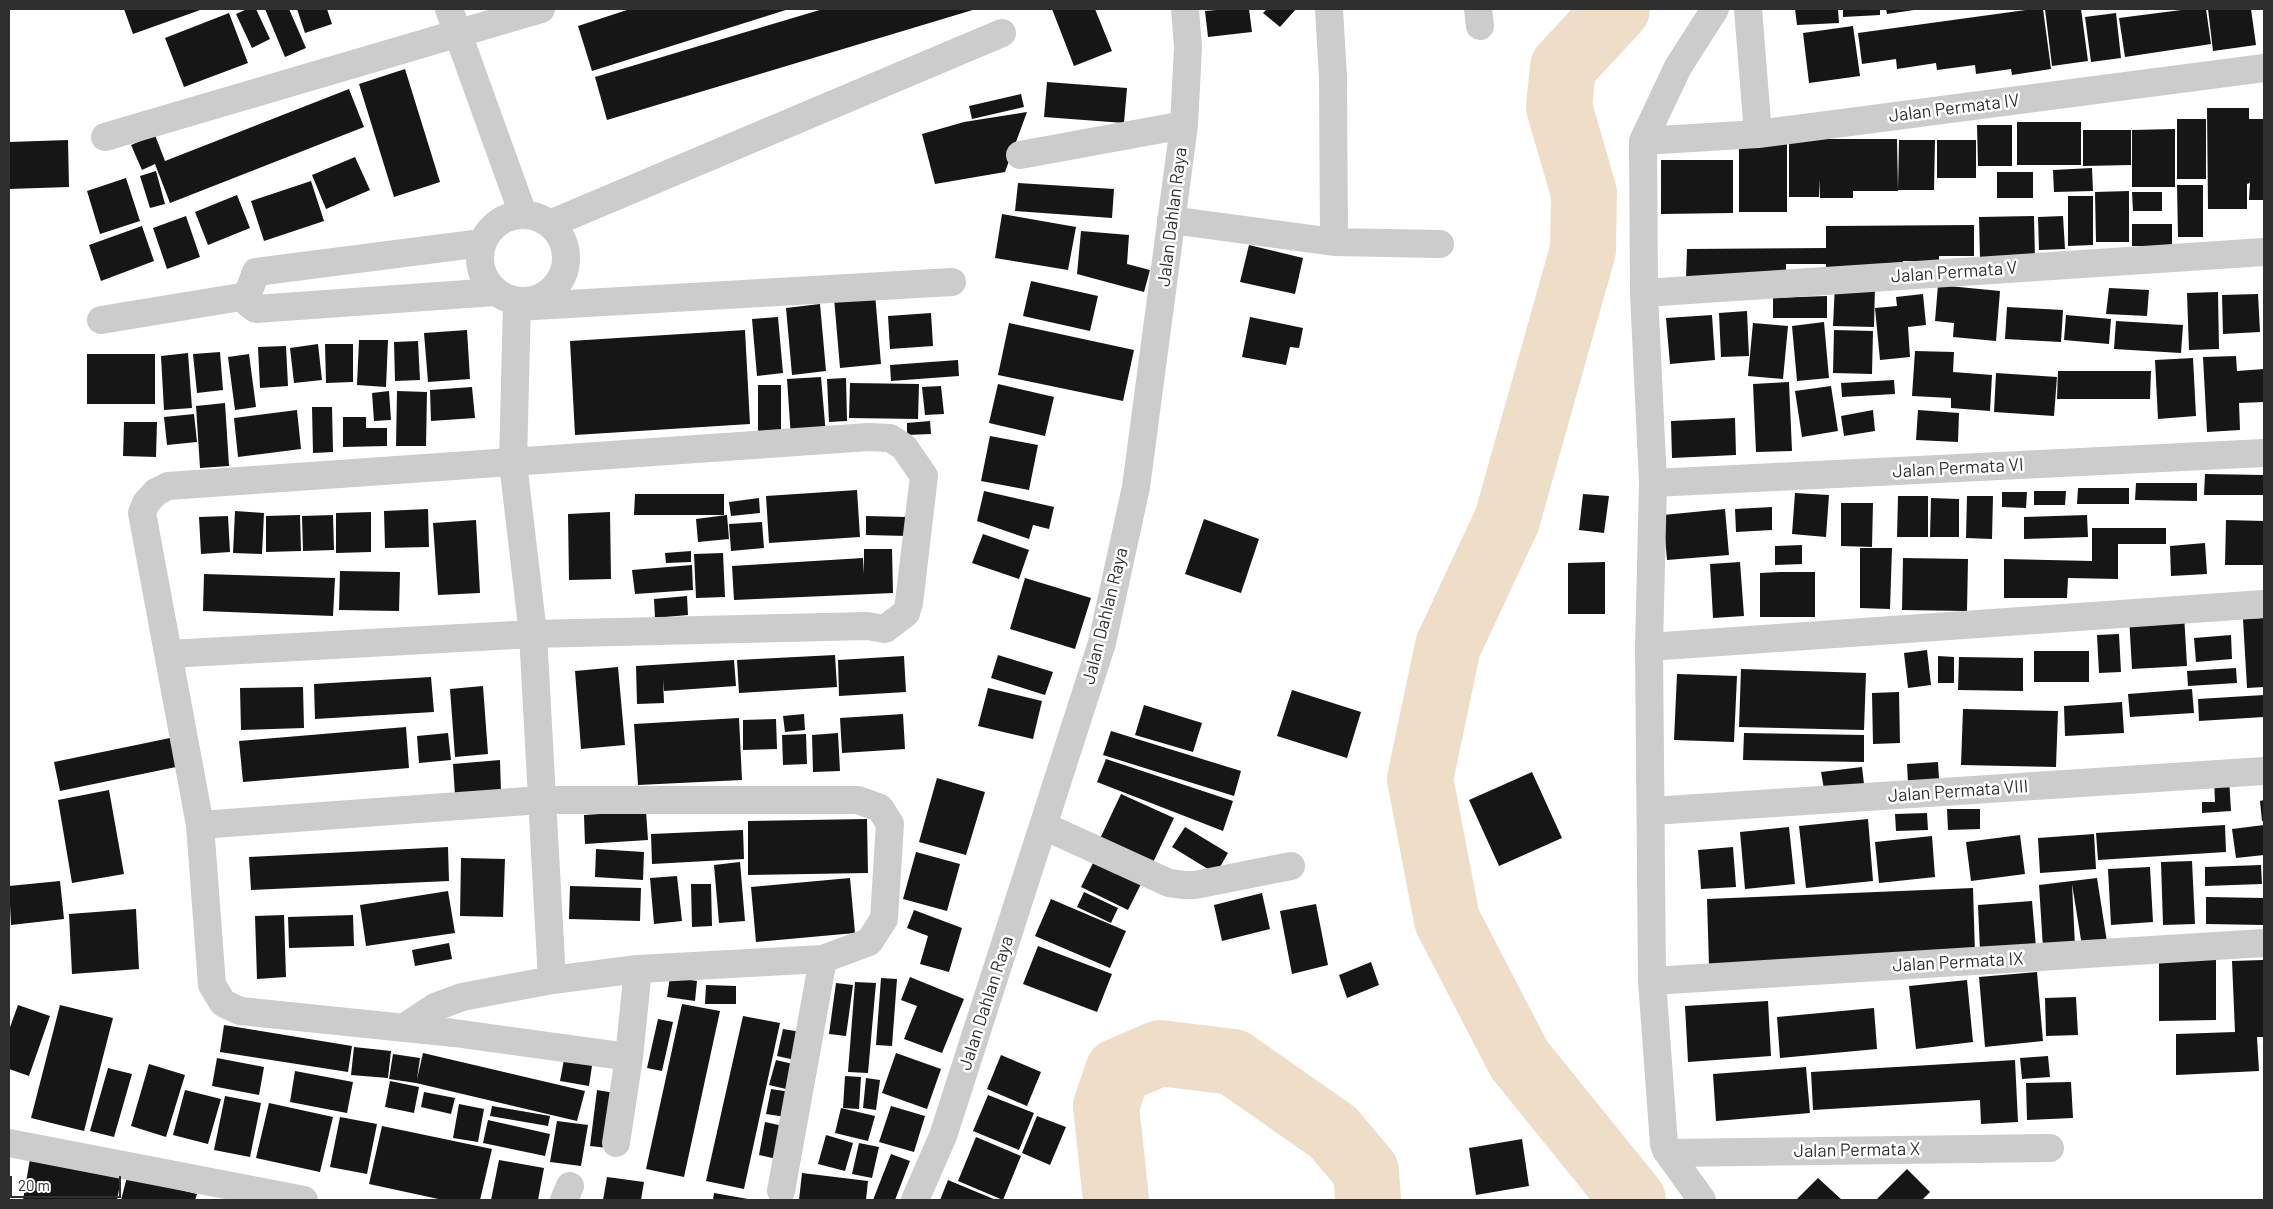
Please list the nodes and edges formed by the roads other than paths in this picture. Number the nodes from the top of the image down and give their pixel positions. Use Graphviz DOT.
graph roads {
  1 [pos="449,9"];
  2 [pos="541,9"];
  3 [pos="1185,9"];
  4 [pos="1330,9"];
  5 [pos="1715,9"];
  6 [pos="1748,9"];
  7 [pos="1002,32"];
  8 [pos="459,34"];
  9 [pos="2264,68"];
  10 [pos="1184,125"];
  11 [pos="1758,134"];
  12 [pos="104,137"];
  13 [pos="1643,141"];
  14 [pos="1020,155"];
  15 [pos="524,214"];
  16 [pos="1172,220"];
  17 [pos="550,224"];
  18 [pos="1334,242"];
  19 [pos="482,243"];
  20 [pos="1440,244"];
  21 [pos="2264,252"];
  22 [pos="952,282"];
  23 [pos="1644,293"];
  24 [pos="247,296"];
  25 [pos="510,300"];
  26 [pos="101,320"];
  27 [pos="2264,454"];
  28 [pos="513,464"];
  29 [pos="1653,483"];
  30 [pos="2264,604"];
  31 [pos="533,634"];
  32 [pos="1649,647"];
  33 [pos="169,654"];
  34 [pos="2264,771"];
  35 [pos="541,800"];
  36 [pos="1652,811"];
  37 [pos="200,825"];
  38 [pos="1044,826"];
  39 [pos="1291,866"];
  40 [pos="2264,943"];
  41 [pos="823,959"];
  42 [pos="638,969"];
  43 [pos="552,980"];
  44 [pos="1652,981"];
  45 [pos="405,1027"];
  46 [pos="629,1056"];
  47 [pos="9,1143"];
  48 [pos="616,1144"];
  49 [pos="2050,1148"];
  50 [pos="1666,1150"];
  51 [pos="781,1191"];
  52 [pos="304,1200"];
  53 [pos="915,1200"];
  54 [pos="1702,1200"];
  1 -- 8 [label="street"];
  2 -- 8 [label="street"];
  3 -- 10 [label="street, Jalan Dahlan Raya"];
  4 -- 18 [label="street"];
  5 -- 13 [label="street"];
  6 -- 11 [label="street"];
  7 -- 17 [label="street"];
  8 -- 12 [label="street"];
  8 -- 15 [label="street"];
  9 -- 11 [label="street, Jalan Permata IV"];
  10 -- 14 [label="street"];
  10 -- 16 [label="street, Jalan Dahlan Raya"];
  11 -- 13 [label="street, Jalan Permata IV"];
  13 -- 23 [label="street"];
  15 -- 17 [label="street"];
  15 -- 19 [label="street"];
  16 -- 18 [label="street"];
  16 -- 38 [label="street, Jalan Dahlan Raya"];
  17 -- 25 [label="street"];
  18 -- 20 [label="street"];
  19 -- 24 [label="street"];
  19 -- 25 [label="street"];
  21 -- 23 [label="street, Jalan Permata V"];
  22 -- 25 [label="street"];
  23 -- 29 [label="street"];
  24 -- 25 [label="street"];
  24 -- 26 [label="street"];
  25 -- 28 [label="street"];
  27 -- 29 [label="street, Jalan Permata VI"];
  28 -- 31 [label="street"];
  28 -- 31 [label="street"];
  28 -- 33 [label="street"];
  29 -- 32 [label="street"];
  30 -- 32 [label="street"];
  31 -- 33 [label="street"];
  31 -- 35 [label="street"];
  32 -- 36 [label="street"];
  33 -- 37 [label="street"];
  34 -- 36 [label="street, Jalan Permata VIII"];
  35 -- 37 [label="street"];
  35 -- 41 [label="street"];
  35 -- 43 [label="street"];
  36 -- 44 [label="street"];
  37 -- 45 [label="street"];
  38 -- 39 [label="street"];
  38 -- 53 [label="street, Jalan Dahlan Raya"];
  40 -- 44 [label="street, Jalan Permata IX"];
  41 -- 42 [label="street"];
  41 -- 51 [label="street"];
  42 -- 43 [label="street"];
  42 -- 46 [label="street"];
  43 -- 45 [label="street"];
  44 -- 50 [label="street"];
  45 -- 46 [label="street"];
  46 -- 48 [label="street"];
  47 -- 52 [label="street"];
  49 -- 50 [label="street, Jalan Permata X"];
  50 -- 54 [label="street"];
}
